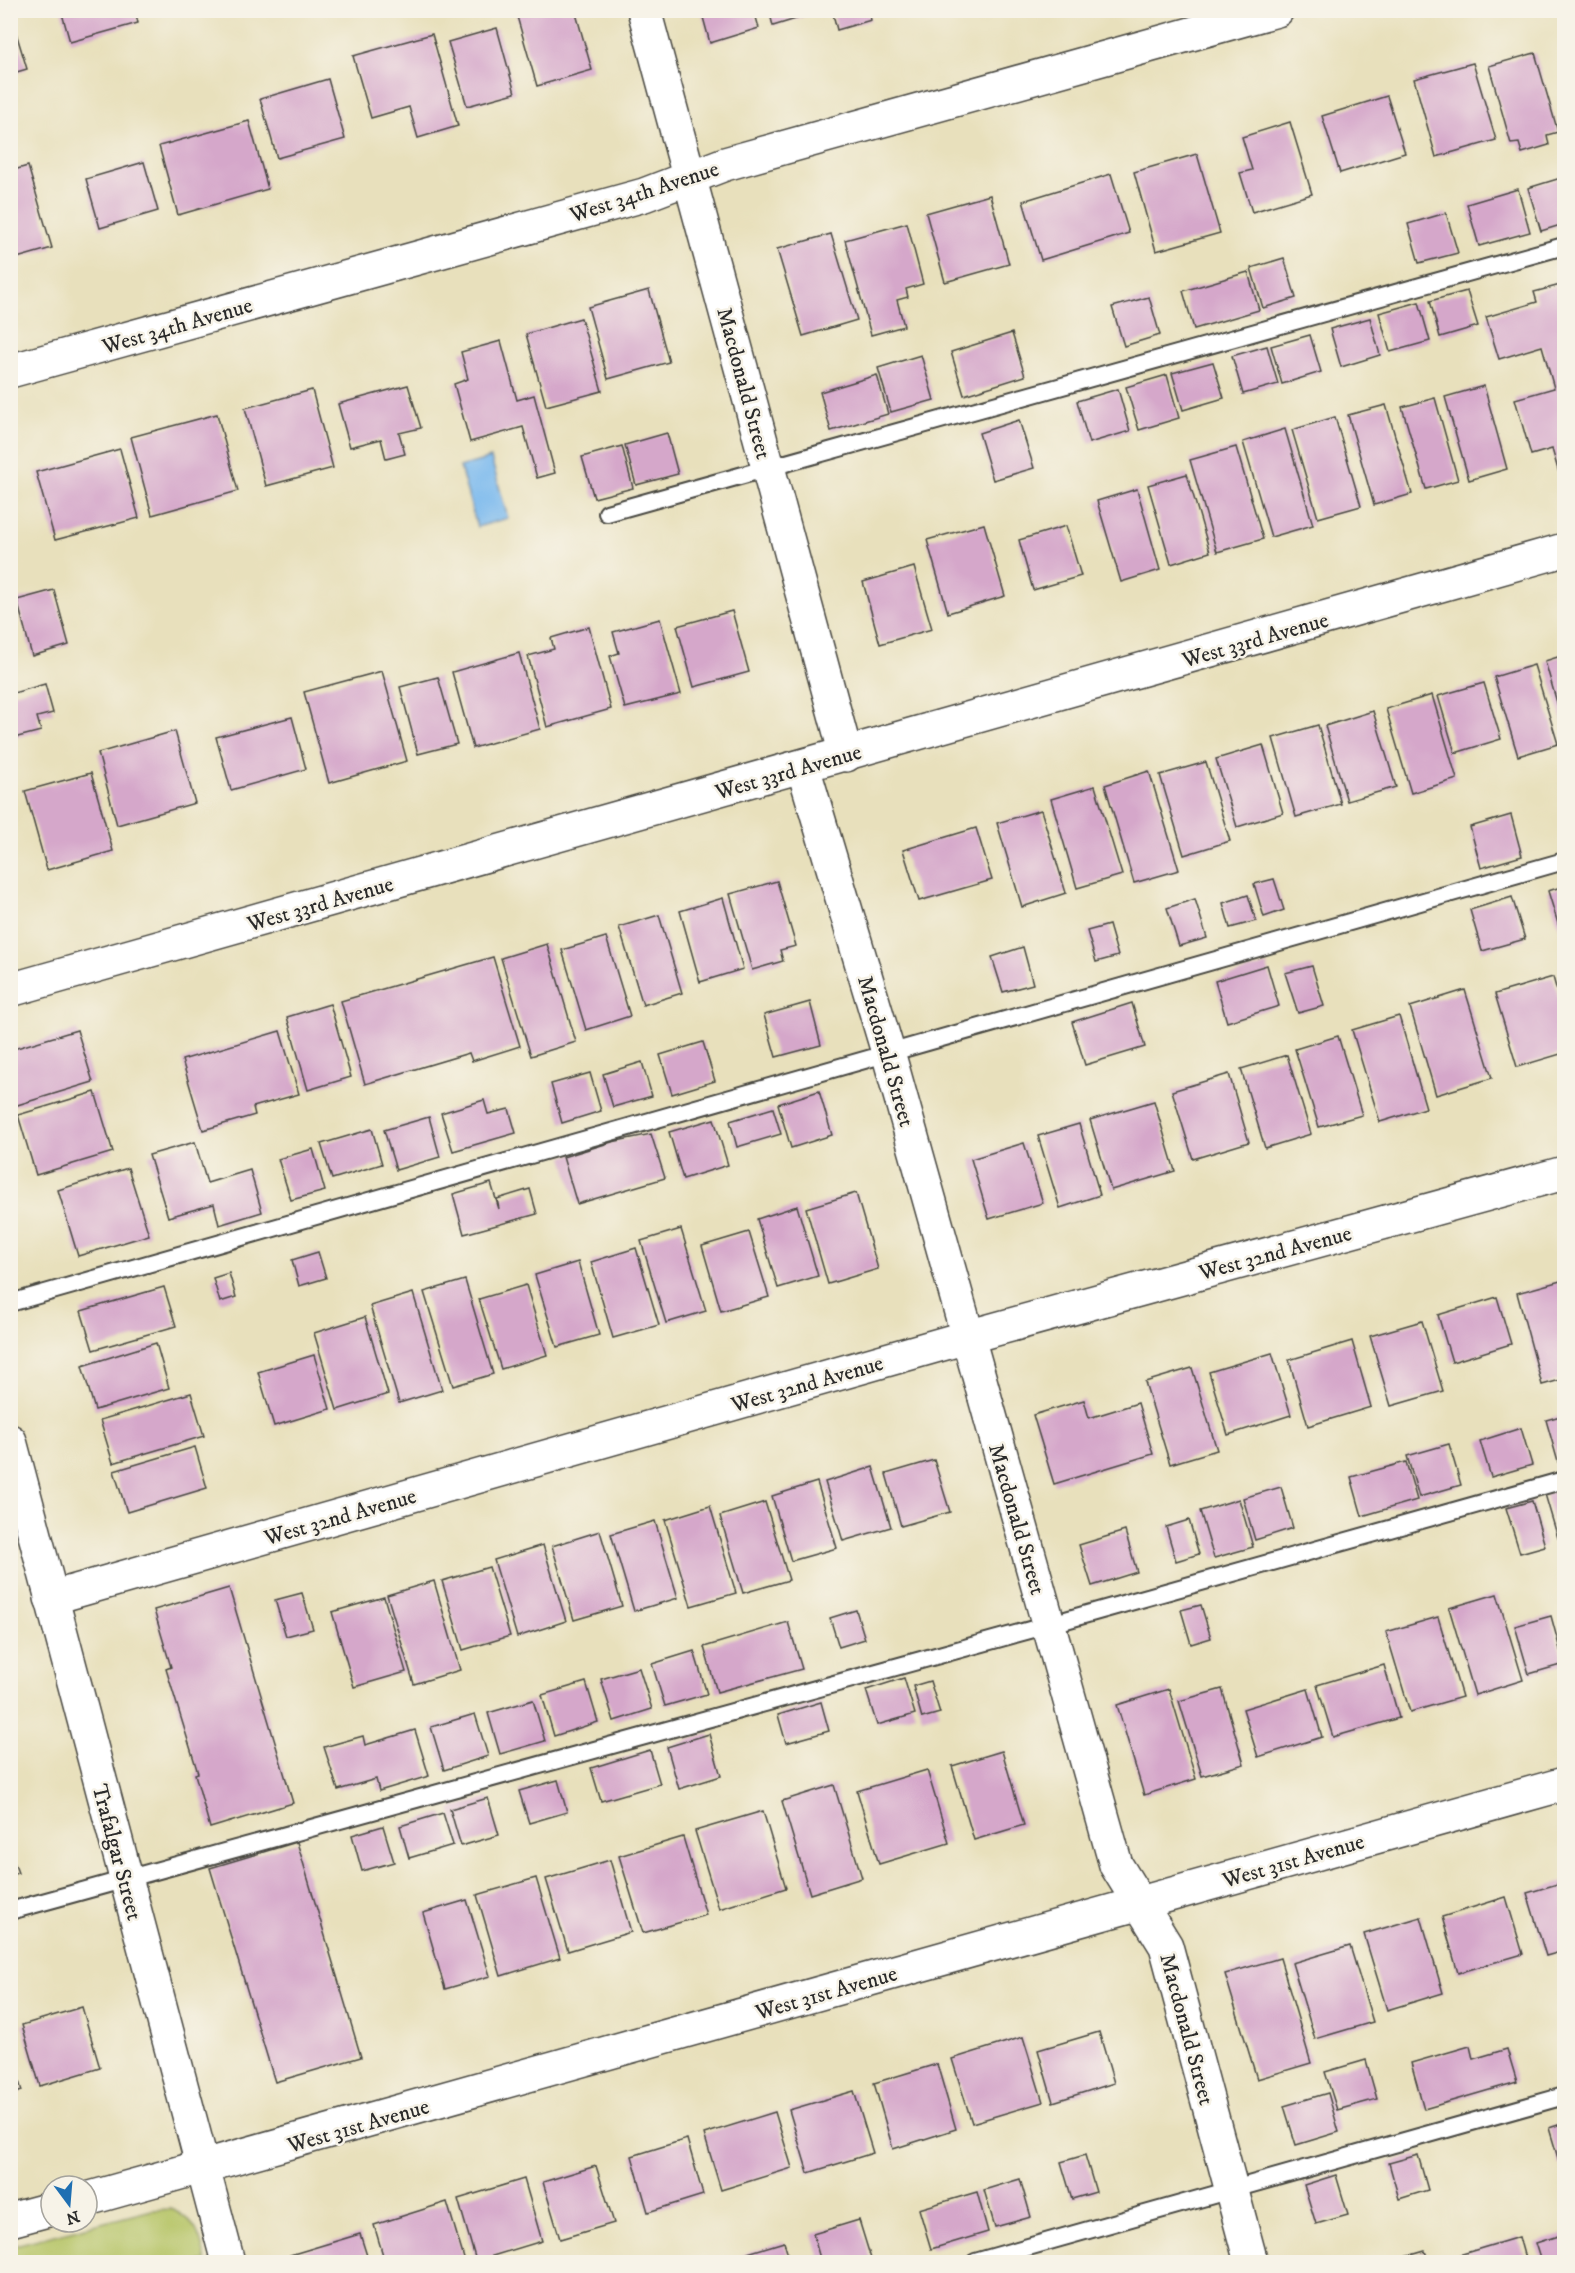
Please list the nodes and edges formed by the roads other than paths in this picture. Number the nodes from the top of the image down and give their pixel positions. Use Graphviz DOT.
graph roads {
  1 [pos="644,10"];
  2 [pos="1277,10"];
  3 [pos="690,178"];
  4 [pos="1564,246"];
  5 [pos="10,371"];
  6 [pos="768,468"];
  7 [pos="607,513"];
  8 [pos="1564,550"];
  9 [pos="846,755"];
  10 [pos="803,767"];
  11 [pos="1564,861"];
  12 [pos="10,990"];
  13 [pos="888,1052"];
  14 [pos="1564,1173"];
  15 [pos="10,1303"];
  16 [pos="967,1337"];
  17 [pos="10,1442"];
  18 [pos="1564,1480"];
  19 [pos="51,1598"];
  20 [pos="1048,1625"];
  21 [pos="1564,1784"];
  22 [pos="126,1881"];
  23 [pos="1139,1903"];
  24 [pos="10,1911"];
  25 [pos="1564,2096"];
  26 [pos="203,2168"];
  27 [pos="1231,2190"];
  28 [pos="99,2196"];
  29 [pos="39,2212"];
  30 [pos="10,2220"];
  31 [pos="228,2262"];
  32 [pos="975,2262"];
  33 [pos="1251,2262"];
  1 -- 3 [label="street, Macdonald Street"];
  2 -- 3 [label="street, West 34th Avenue"];
  3 -- 5 [label="street, West 34th Avenue"];
  3 -- 6 [label="street, Macdonald Street"];
  4 -- 6 [label="lane"];
  6 -- 7 [label="lane"];
  6 -- 9 [label="street, Macdonald Street"];
  8 -- 9 [label="street, West 33rd Avenue"];
  9 -- 10 [label="street, West 33rd Avenue"];
  10 -- 12 [label="street, West 33rd Avenue"];
  10 -- 13 [label="street, Macdonald Street"];
  11 -- 13 [label="lane"];
  13 -- 15 [label="lane"];
  13 -- 16 [label="street, Macdonald Street"];
  14 -- 16 [label="street, West 32nd Avenue"];
  16 -- 19 [label="street, West 32nd Avenue"];
  16 -- 20 [label="street, Macdonald Street"];
  17 -- 19 [label="street, Trafalgar Street"];
  18 -- 20 [label="lane"];
  19 -- 22 [label="street, Trafalgar Street"];
  20 -- 22 [label="lane"];
  20 -- 23 [label="street, Macdonald Street"];
  21 -- 23 [label="street, West 31st Avenue"];
  22 -- 24 [label="lane"];
  22 -- 26 [label="street, Trafalgar Street"];
  23 -- 26 [label="street, West 31st Avenue"];
  23 -- 27 [label="street, Macdonald Street"];
  25 -- 27 [label="lane"];
  26 -- 28 [label="street, West 31st Avenue"];
  26 -- 31 [label="street, Trafalgar Street"];
  27 -- 32 [label="lane"];
  27 -- 33 [label="street, Macdonald Street"];
  29 -- 30 [label="street"];
}
